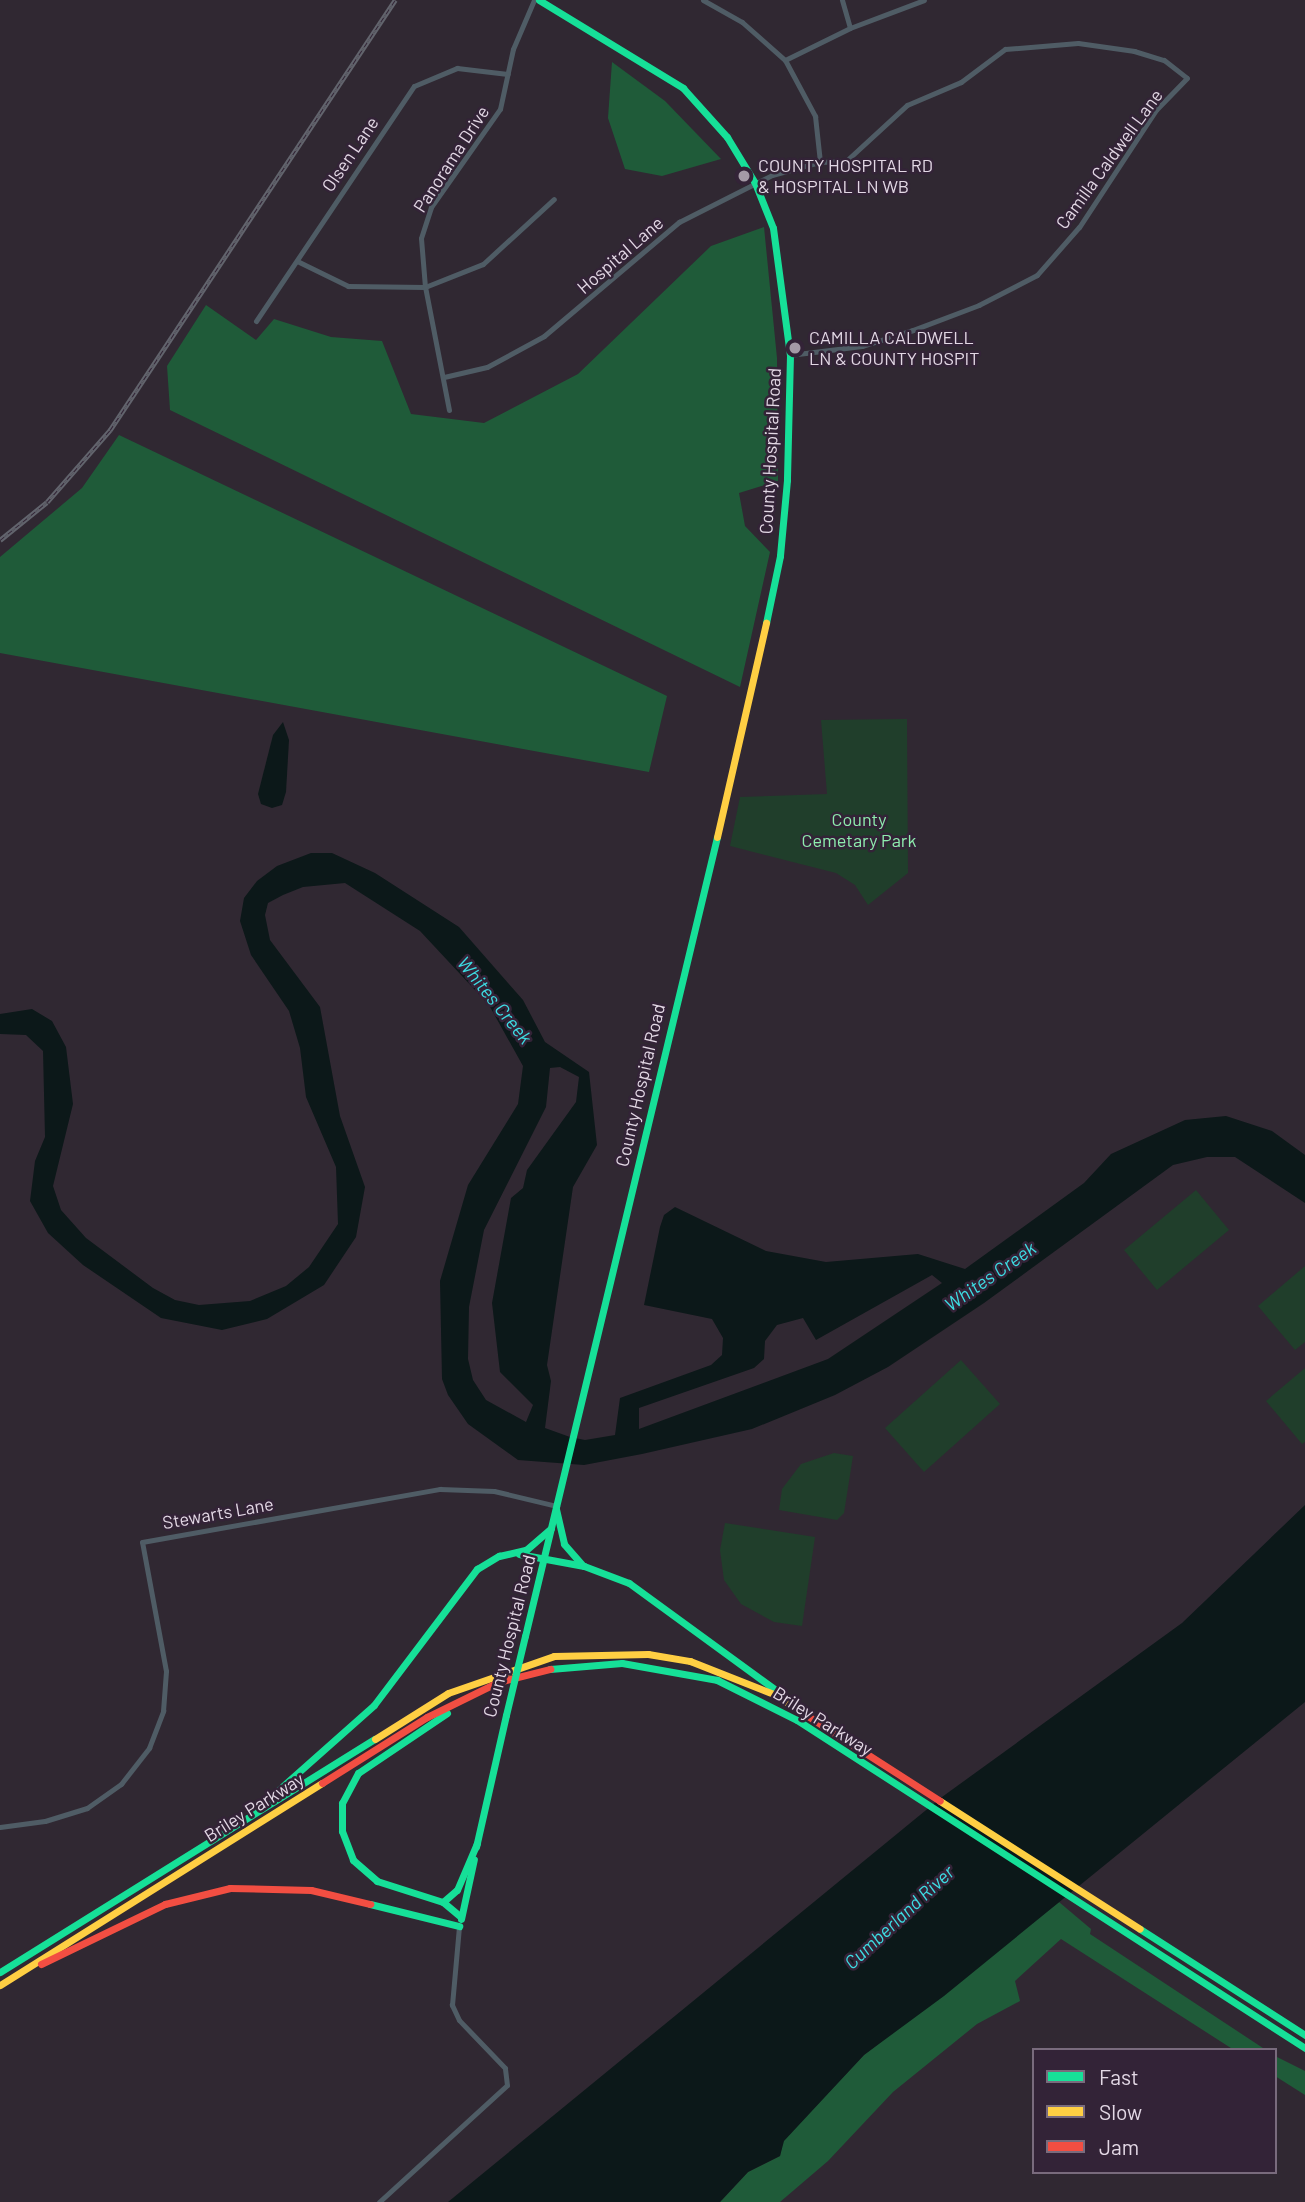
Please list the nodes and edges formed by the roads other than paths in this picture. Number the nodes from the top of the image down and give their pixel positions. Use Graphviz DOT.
graph roads {
  1 [pos="537,0"];
  2 [pos="842,0"];
  3 [pos="924,0"];
  4 [pos="707,1"];
  5 [pos="850,28"];
  6 [pos="785,60"];
  7 [pos="509,74"];
  8 [pos="820,162"];
  9 [pos="755,183"];
  10 [pos="554,199"];
  11 [pos="297,261"];
  12 [pos="425,287"];
  13 [pos="256,321"];
  14 [pos="790,355"];
  15 [pos="444,377"];
  16 [pos="449,410"];
  17 [pos="556,1507"];
  18 [pos="551,1528"];
  19 [pos="513,1553"];
  20 [pos="545,1556"];
  21 [pos="584,1566"];
  22 [pos="477,1693"];
  23 [pos="812,1717"];
  24 [pos="237,1822"];
  25 [pos="0,1827"];
  26 [pos="477,1843"];
  27 [pos="443,1902"];
  28 [pos="461,1917"];
  29 [pos="459,1926"];
  30 [pos="0,1972"];
  31 [pos="4,1982"];
  32 [pos="1305,2035"];
  33 [pos="1305,2048"];
  34 [pos="379,2202"];
  1 -- 7 [label="street, Panorama Drive"];
  1 -- 9 [label="main road, County Hospital Road"];
  2 -- 5 [label="street"];
  3 -- 5 [label="street"];
  4 -- 6 [label="street"];
  5 -- 6 [label="street"];
  6 -- 8 [label="street"];
  7 -- 11 [label="street, Olsen Lane"];
  7 -- 12 [label="street, Panorama Drive"];
  8 -- 9 [label="street, Hospital Lane"];
  8 -- 14 [label="street, Camilla Caldwell Lane"];
  9 -- 14 [label="main road, County Hospital Road"];
  9 -- 15 [label="street, Hospital Lane"];
  10 -- 12 [label="street"];
  11 -- 12 [label="street"];
  11 -- 13 [label="street, Olsen Lane"];
  12 -- 15 [label="street, Panorama Drive"];
  14 -- 17 [label="main road, County Hospital Road"];
  15 -- 16 [label="street, Panorama Drive"];
  17 -- 18 [label="main road, County Hospital Road"];
  17 -- 21 [label="main road"];
  17 -- 25 [label="street, Stewarts Lane"];
  18 -- 19 [label="main road"];
  18 -- 20 [label="main road, County Hospital Road"];
  19 -- 20 [label="main road"];
  19 -- 24 [label="main road"];
  20 -- 21 [label="main road"];
  20 -- 26 [label="main road, County Hospital Road, bridge"];
  21 -- 23 [label="main road"];
  22 -- 27 [label="main road"];
  22 -- 31 [label="main road, Briley Parkway"];
  22 -- 33 [label="main road, Briley Parkway"];
  23 -- 24 [label="main road, Briley Parkway"];
  23 -- 32 [label="main road, Briley Parkway"];
  24 -- 30 [label="main road, Briley Parkway"];
  26 -- 27 [label="main road"];
  26 -- 28 [label="main road, County Hospital Road"];
  27 -- 28 [label="main road"];
  28 -- 29 [label="main road, County Hospital Road"];
  29 -- 31 [label="main road"];
  29 -- 34 [label="street, County Hospital Road"];
}
